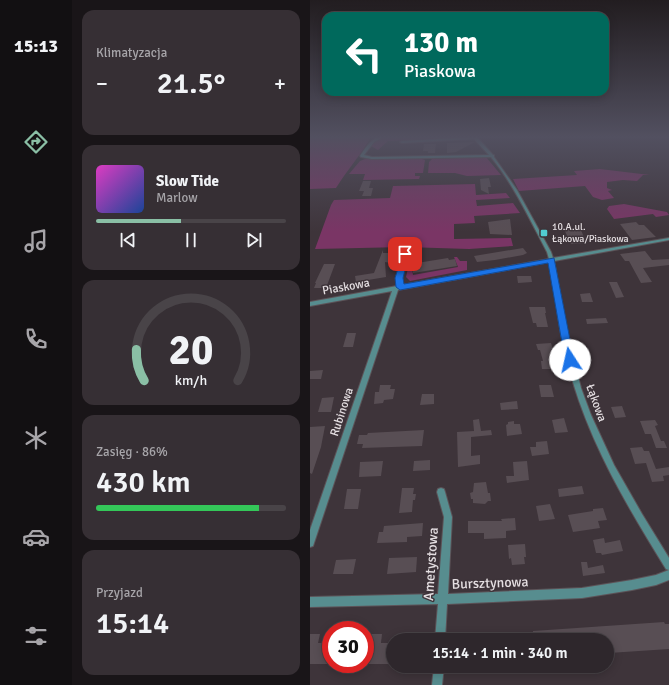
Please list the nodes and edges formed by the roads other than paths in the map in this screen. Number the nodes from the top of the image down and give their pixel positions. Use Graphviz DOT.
graph roads {
  1 [pos="501,168"];
  2 [pos="669,239"];
  3 [pos="405,254"];
  4 [pos="552,260"];
  5 [pos="398,288"];
  6 [pos="310,304"];
  7 [pos="441,492"];
  8 [pos="310,543"];
  9 [pos="669,566"];
  10 [pos="669,575"];
  11 [pos="443,599"];
  12 [pos="310,602"];
  13 [pos="441,633"];
  14 [pos="438,673"];
  15 [pos="437,685"];
  1 -- 4 [label="street, Łąkowa"];
  2 -- 4 [label="street, Piaskowa"];
  3 -- 5 [label="street, Rubinowa"];
  4 -- 5 [label="street, Piaskowa"];
  4 -- 9 [label="street, Łąkowa"];
  5 -- 6 [label="street, Piaskowa"];
  5 -- 8 [label="street, Rubinowa"];
  7 -- 11 [label="street, Ametystowa"];
  10 -- 11 [label="street, Bursztynowa"];
  11 -- 12 [label="street, Bursztynowa"];
  11 -- 13 [label="street, Ametystowa"];
  14 -- 15 [label="street"];
}
